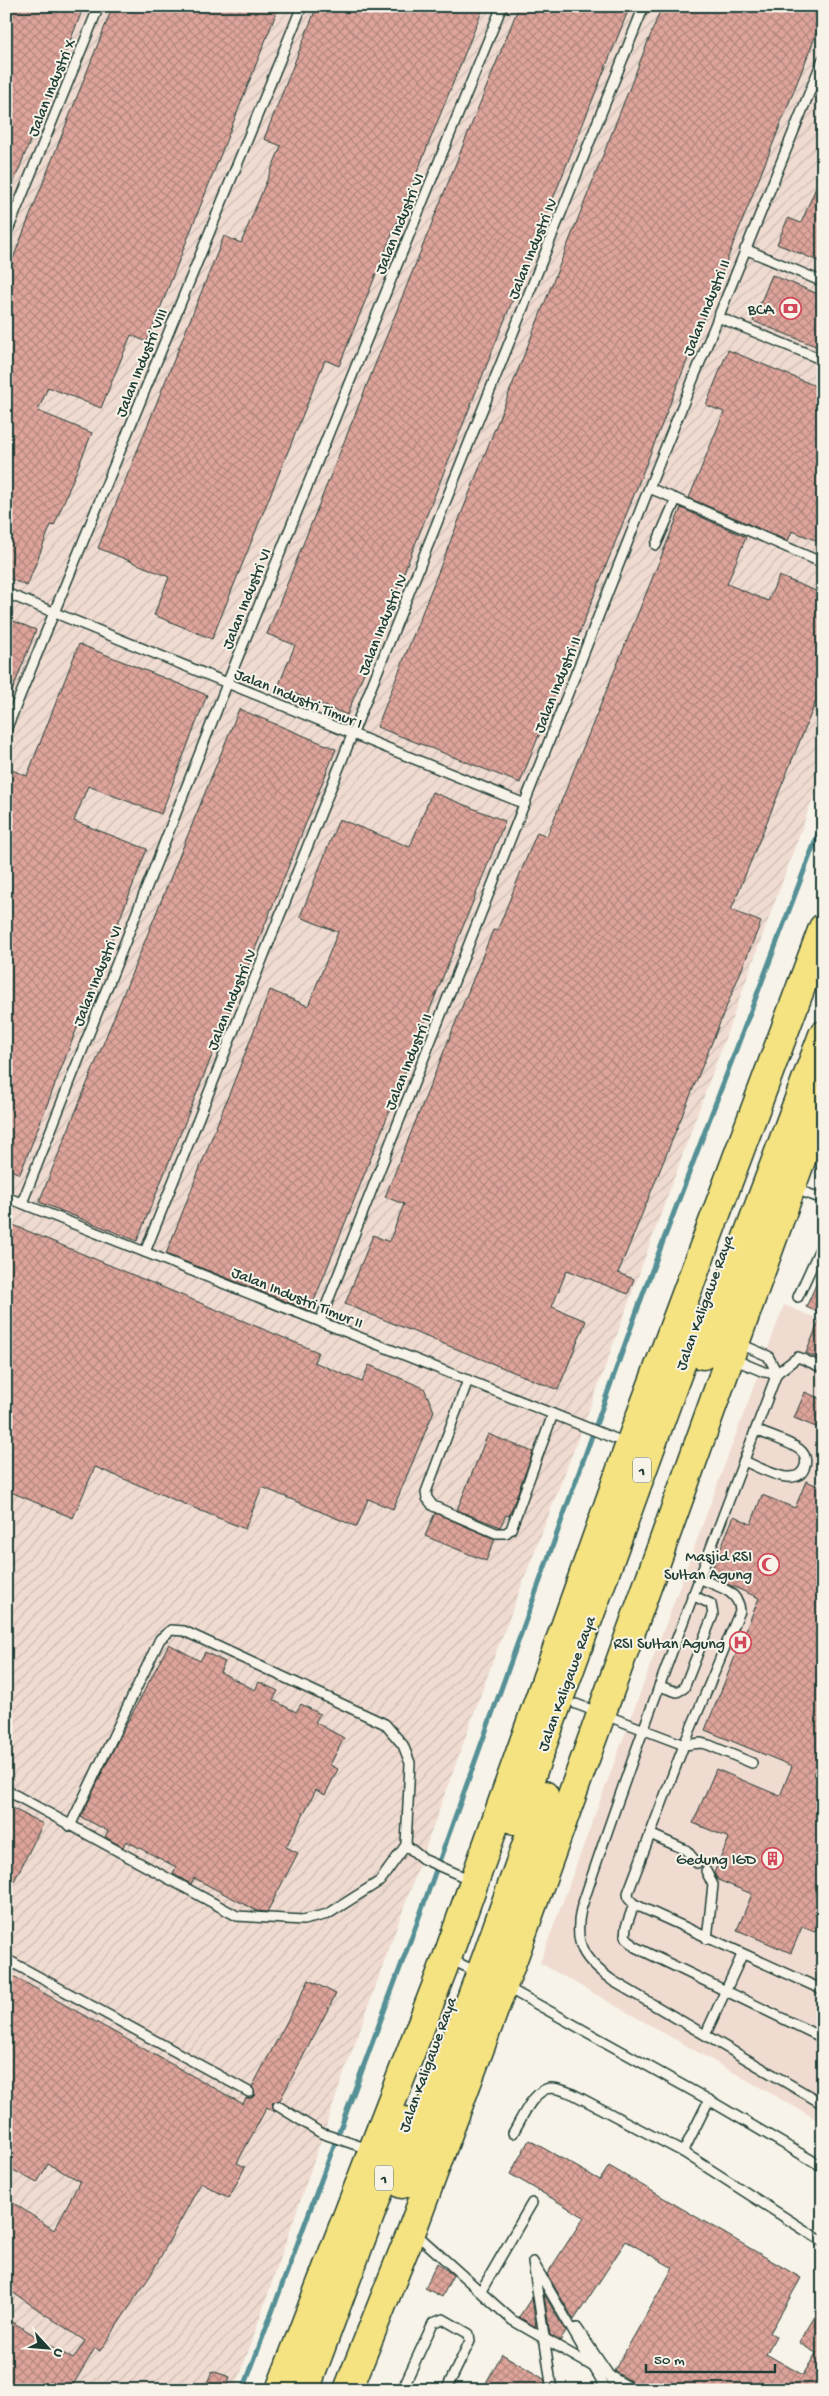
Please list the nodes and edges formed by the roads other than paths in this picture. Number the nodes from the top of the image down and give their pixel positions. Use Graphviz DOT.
graph roads {
  1 [pos="99,6"];
  2 [pos="302,6"];
  3 [pos="502,6"];
  4 [pos="644,6"];
  5 [pos="823,59"];
  6 [pos="6,235"];
  7 [pos="745,249"];
  8 [pos="823,282"];
  9 [pos="718,317"];
  10 [pos="823,360"];
  11 [pos="649,488"];
  12 [pos="676,499"];
  13 [pos="656,546"];
  14 [pos="823,563"];
  15 [pos="6,593"];
  16 [pos="54,612"];
  17 [pos="227,684"];
  18 [pos="6,730"];
  19 [pos="352,735"];
  20 [pos="525,804"];
  21 [pos="823,928"];
  22 [pos="823,976"];
  23 [pos="823,1035"];
  24 [pos="823,1100"];
  25 [pos="791,1188"];
  26 [pos="6,1197"];
  27 [pos="823,1199"];
  28 [pos="22,1203"];
  29 [pos="823,1242"];
  30 [pos="144,1252"];
  31 [pos="798,1297"];
  32 [pos="320,1321"];
  33 [pos="718,1348"];
  34 [pos="823,1368"];
  35 [pos="777,1373"];
  36 [pos="468,1380"];
  37 [pos="553,1414"];
  38 [pos="756,1430"];
  39 [pos="624,1442"];
  40 [pos="744,1460"];
  41 [pos="698,1578"];
  42 [pos="692,1595"];
  43 [pos="659,1686"];
  44 [pos="588,1709"];
  45 [pos="643,1730"];
  46 [pos="684,1745"];
  47 [pos="752,1763"];
  48 [pos="6,1790"];
  49 [pos="70,1826"];
  50 [pos="650,1834"];
  51 [pos="406,1845"];
  52 [pos="697,1863"];
  53 [pos="706,1871"];
  54 [pos="470,1880"];
  55 [pos="634,1904"];
  56 [pos="707,1939"];
  57 [pos="742,1955"];
  58 [pos="6,1959"];
  59 [pos="479,1974"];
  60 [pos="823,1990"];
  61 [pos="726,1992"];
  62 [pos="708,2029"];
  63 [pos="823,2038"];
  64 [pos="249,2092"];
  65 [pos="709,2100"];
  66 [pos="823,2104"];
  67 [pos="278,2106"];
  68 [pos="513,2133"];
  69 [pos="364,2148"];
  70 [pos="683,2152"];
  71 [pos="823,2167"];
  72 [pos="532,2203"];
  73 [pos="412,2230"];
  74 [pos="823,2242"];
  75 [pos="533,2262"];
  76 [pos="481,2291"];
  77 [pos="280,2390"];
  78 [pos="305,2390"];
  79 [pos="324,2390"];
  80 [pos="348,2390"];
  81 [pos="402,2390"];
  82 [pos="446,2390"];
  83 [pos="552,2390"];
  84 [pos="607,2390"];
  85 [pos="619,2390"];
  86 [pos="634,2390"];
  1 -- 6 [label="lane, Jalan Industri X"];
  2 -- 16 [label="lane, Jalan Industri VIII"];
  3 -- 17 [label="lane, Jalan Industri VI"];
  4 -- 19 [label="lane, Jalan Industri IV"];
  5 -- 7 [label="lane, Jalan Industri II"];
  7 -- 8 [label="lane"];
  7 -- 9 [label="lane, Jalan Industri II"];
  9 -- 10 [label="lane"];
  9 -- 11 [label="lane, Jalan Industri II"];
  11 -- 12 [label="lane"];
  11 -- 20 [label="lane, Jalan Industri II"];
  12 -- 13 [label="lane"];
  12 -- 14 [label="lane"];
  15 -- 16 [label="lane, Jalan Industri Timur I"];
  16 -- 17 [label="lane, Jalan Industri Timur I"];
  16 -- 18 [label="lane, Jalan Industri VIII"];
  17 -- 19 [label="lane, Jalan Industri Timur I"];
  17 -- 28 [label="lane, Jalan Industri VI"];
  19 -- 20 [label="lane, Jalan Industri Timur I"];
  19 -- 30 [label="lane, Jalan Industri IV"];
  20 -- 32 [label="lane, Jalan Industri II"];
  21 -- 39 [label="highway"];
  22 -- 33 [label="highway, Jalan Kaligawe Raya / 1"];
  23 -- 33 [label="highway, Jalan Kaligawe Raya / 1"];
  24 -- 25 [label="highway"];
  25 -- 27 [label="lane"];
  25 -- 33 [label="highway"];
  26 -- 28 [label="lane, Jalan Industri Timur II"];
  28 -- 30 [label="lane, Jalan Industri Timur II"];
  29 -- 31 [label="lane"];
  30 -- 32 [label="lane, Jalan Industri Timur II"];
  32 -- 36 [label="lane, Jalan Industri Timur II"];
  33 -- 35 [label="lane"];
  33 -- 35 [label="lane"];
  33 -- 44 [label="highway, Jalan Kaligawe Raya / 1"];
  33 -- 59 [label="highway, Jalan Kaligawe Raya / 1"];
  34 -- 35 [label="lane"];
  35 -- 38 [label="lane"];
  36 -- 37 [label="lane, Jalan Industri Timur II"];
  36 -- 37 [label="lane"];
  37 -- 39 [label="lane, Jalan Industri Timur II"];
  38 -- 40 [label="lane"];
  38 -- 40 [label="lane"];
  39 -- 54 [label="highway"];
  40 -- 41 [label="lane"];
  41 -- 42 [label="lane"];
  41 -- 46 [label="lane"];
  42 -- 43 [label="lane"];
  42 -- 43 [label="lane"];
  43 -- 45 [label="lane"];
  44 -- 45 [label="lane"];
  44 -- 59 [label="highway, Jalan Kaligawe Raya / 1"];
  45 -- 46 [label="lane"];
  45 -- 66 [label="lane"];
  46 -- 47 [label="lane"];
  46 -- 50 [label="lane"];
  48 -- 49 [label="lane"];
  49 -- 51 [label="lane"];
  49 -- 51 [label="lane"];
  50 -- 52 [label="lane"];
  50 -- 55 [label="lane"];
  51 -- 54 [label="lane"];
  53 -- 56 [label="lane"];
  54 -- 59 [label="highway"];
  55 -- 56 [label="lane"];
  55 -- 61 [label="lane"];
  56 -- 57 [label="lane"];
  57 -- 60 [label="lane"];
  57 -- 61 [label="lane"];
  58 -- 64 [label="lane"];
  59 -- 65 [label="lane"];
  59 -- 69 [label="highway"];
  59 -- 73 [label="highway"];
  59 -- 78 [label="highway, Jalan Kaligawe Raya / 1"];
  59 -- 79 [label="highway, Jalan Kaligawe Raya / 1"];
  61 -- 62 [label="lane"];
  61 -- 63 [label="lane"];
  65 -- 70 [label="lane"];
  65 -- 71 [label="lane"];
  67 -- 69 [label="lane"];
  68 -- 70 [label="lane"];
  69 -- 77 [label="highway"];
  70 -- 74 [label="lane"];
  72 -- 76 [label="lane"];
  73 -- 76 [label="lane"];
  73 -- 80 [label="highway"];
  75 -- 83 [label="lane"];
  75 -- 84 [label="lane"];
  75 -- 85 [label="lane"];
  76 -- 86 [label="lane"];
  81 -- 82 [label="lane"];
}
